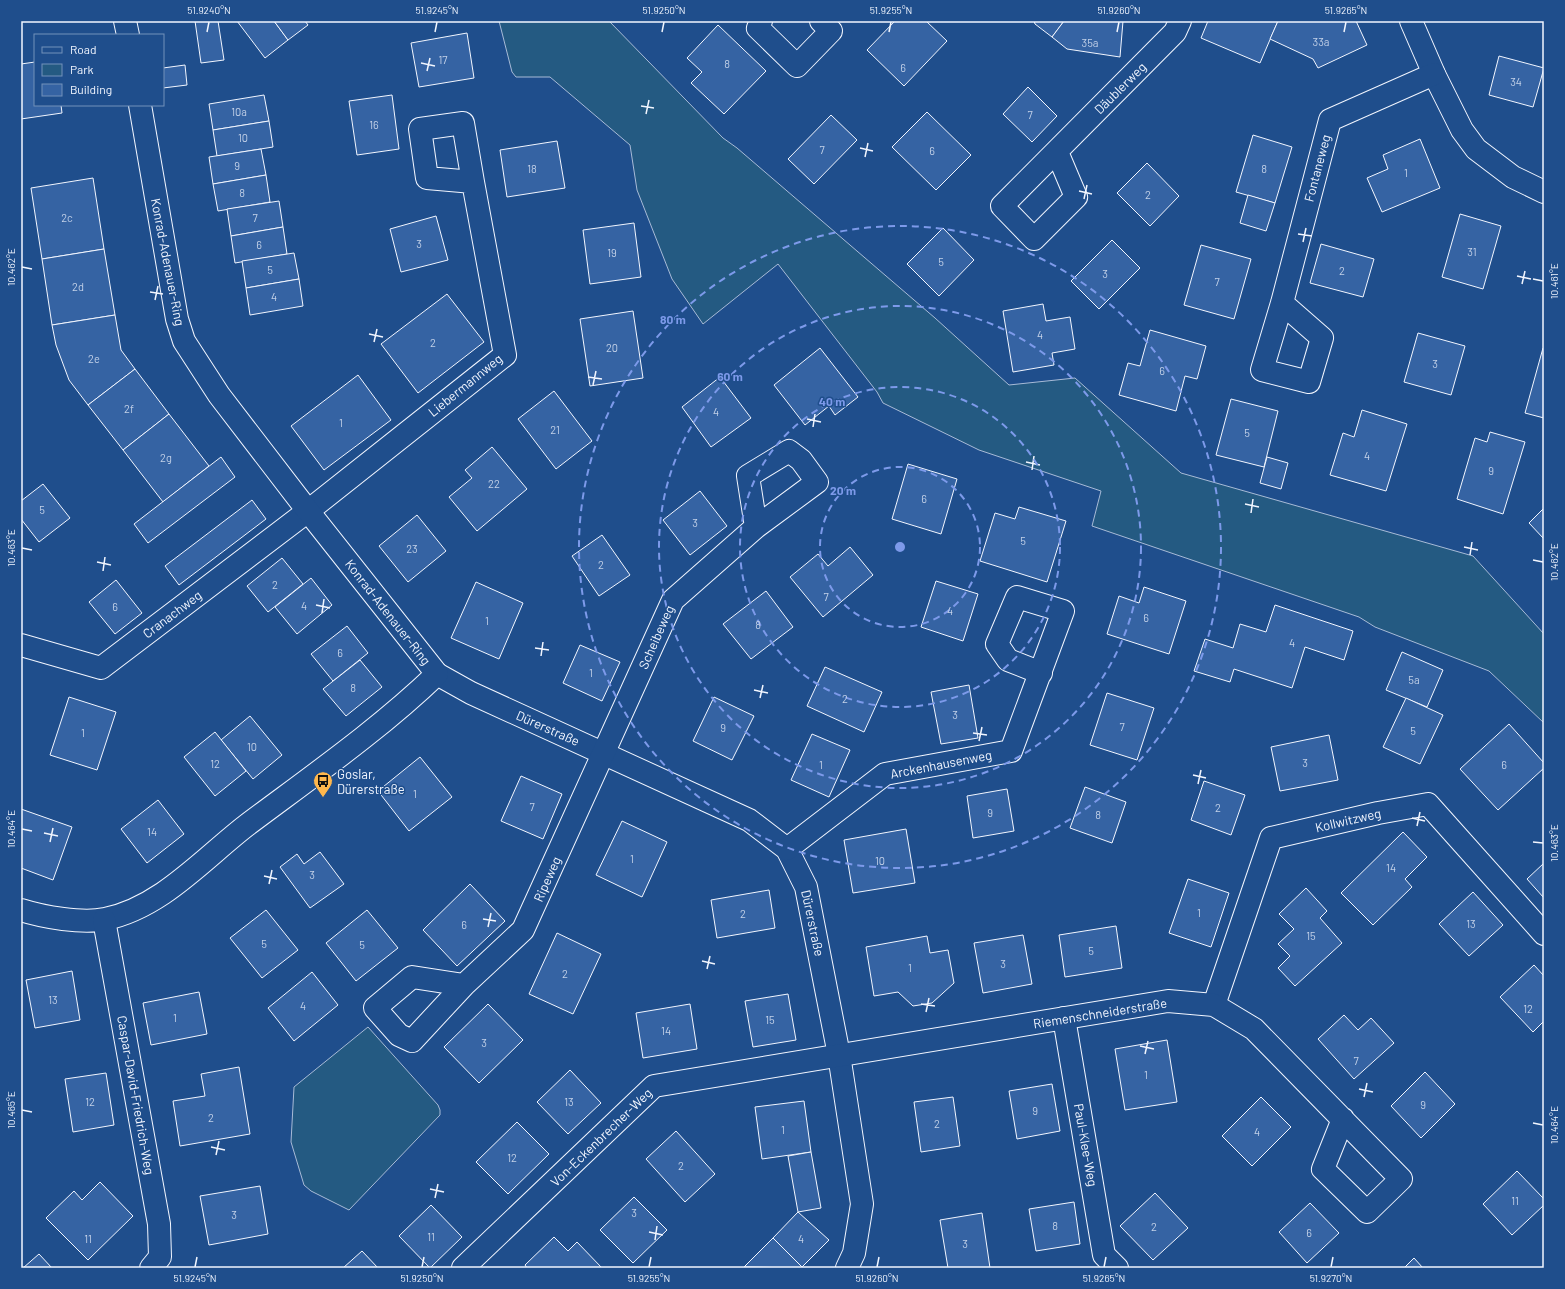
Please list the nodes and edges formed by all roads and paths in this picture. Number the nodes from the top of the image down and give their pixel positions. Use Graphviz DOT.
graph roads {
  1 [pos="125,21"];
  2 [pos="761,21"];
  3 [pos="821,21"];
  4 [pos="1180,21"];
  5 [pos="1411,21"];
  6 [pos="128,34"];
  7 [pos="1434,74"];
  8 [pos="140,106"];
  9 [pos="1057,152"];
  10 [pos="473,182"];
  11 [pos="1544,192"];
  12 [pos="1282,302"];
  13 [pos="308,511"];
  14 [pos="756,527"];
  15 [pos="21,643"];
  16 [pos="1041,672"];
  17 [pos="437,674"];
  18 [pos="603,753"];
  19 [pos="787,849"];
  20 [pos="21,910"];
  21 [pos="104,920"];
  22 [pos="1544,934"];
  23 [pos="464,985"];
  24 [pos="1214,1005"];
  25 [pos="1064,1018"];
  26 [pos="839,1055"];
  27 [pos="1343,1119"];
  28 [pos="151,1268"];
  29 [pos="463,1268"];
  30 [pos="847,1268"];
  31 [pos="1116,1268"];
  1 -- 6 [label="street"];
  2 -- 3 [label="street"];
  4 -- 9 [label="street, Däublerweg"];
  5 -- 7 [label="street"];
  7 -- 11 [label="street"];
  7 -- 12 [label="street, Fontaneweg"];
  8 -- 13 [label="street, Konrad-Adenauer-Ring"];
  10 -- 13 [label="street, Liebermannweg"];
  13 -- 15 [label="street, Cranachweg"];
  13 -- 17 [label="street, Konrad-Adenauer-Ring"];
  14 -- 18 [label="street, Scheibeweg"];
  16 -- 19 [label="street, Arckenhausenweg"];
  17 -- 18 [label="street, Dürerstraße"];
  17 -- 21 [label="street, Konrad-Adenauer-Ring"];
  18 -- 19 [label="street, Dürerstraße"];
  18 -- 23 [label="street, Ripeweg"];
  19 -- 26 [label="street, Dürerstraße"];
  20 -- 21 [label="street, Konrad-Adenauer-Ring"];
  21 -- 28 [label="street, Caspar-David-Friedrich-Weg"];
  22 -- 24 [label="street, Kollwitzweg"];
  24 -- 25 [label="street, Riemenschneiderstraße"];
  24 -- 27 [label="street, Riemenschneiderstraße"];
  25 -- 26 [label="street, Riemenschneiderstraße"];
  25 -- 31 [label="street, Paul-Klee-Weg"];
  26 -- 29 [label="street, Von-Eckenbrecher-Weg"];
  26 -- 30 [label="street, Dürerstraße"];
}
